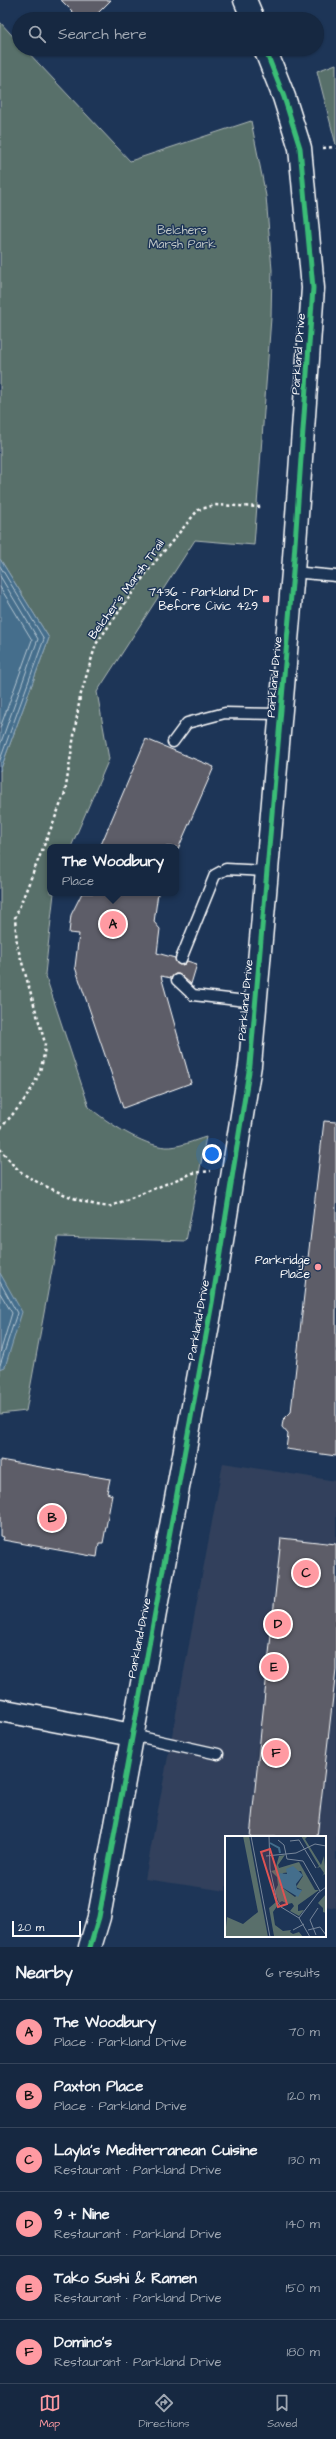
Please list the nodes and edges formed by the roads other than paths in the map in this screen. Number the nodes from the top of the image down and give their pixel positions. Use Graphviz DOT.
graph roads {
  1 [pos="245,0"];
  2 [pos="250,12"];
  3 [pos="268,56"];
  4 [pos="293,572"];
  5 [pos="336,576"];
  6 [pos="280,714"];
  7 [pos="173,742"];
  8 [pos="266,871"];
  9 [pos="181,959"];
  10 [pos="177,980"];
  11 [pos="255,1002"];
  12 [pos="0,1710"];
  13 [pos="132,1735"];
  14 [pos="218,1754"];
  15 [pos="90,1947"];
  1 -- 2 [label="street"];
  3 -- 4 [label="street, Parkland Drive"];
  4 -- 5 [label="lane"];
  4 -- 6 [label="street, Parkland Drive"];
  6 -- 7 [label="lane"];
  6 -- 8 [label="street, Parkland Drive"];
  8 -- 9 [label="lane"];
  8 -- 11 [label="street, Parkland Drive"];
  10 -- 11 [label="lane"];
  11 -- 13 [label="street, Parkland Drive"];
  12 -- 13 [label="street"];
  13 -- 14 [label="lane"];
  13 -- 15 [label="street, Parkland Drive"];
}
